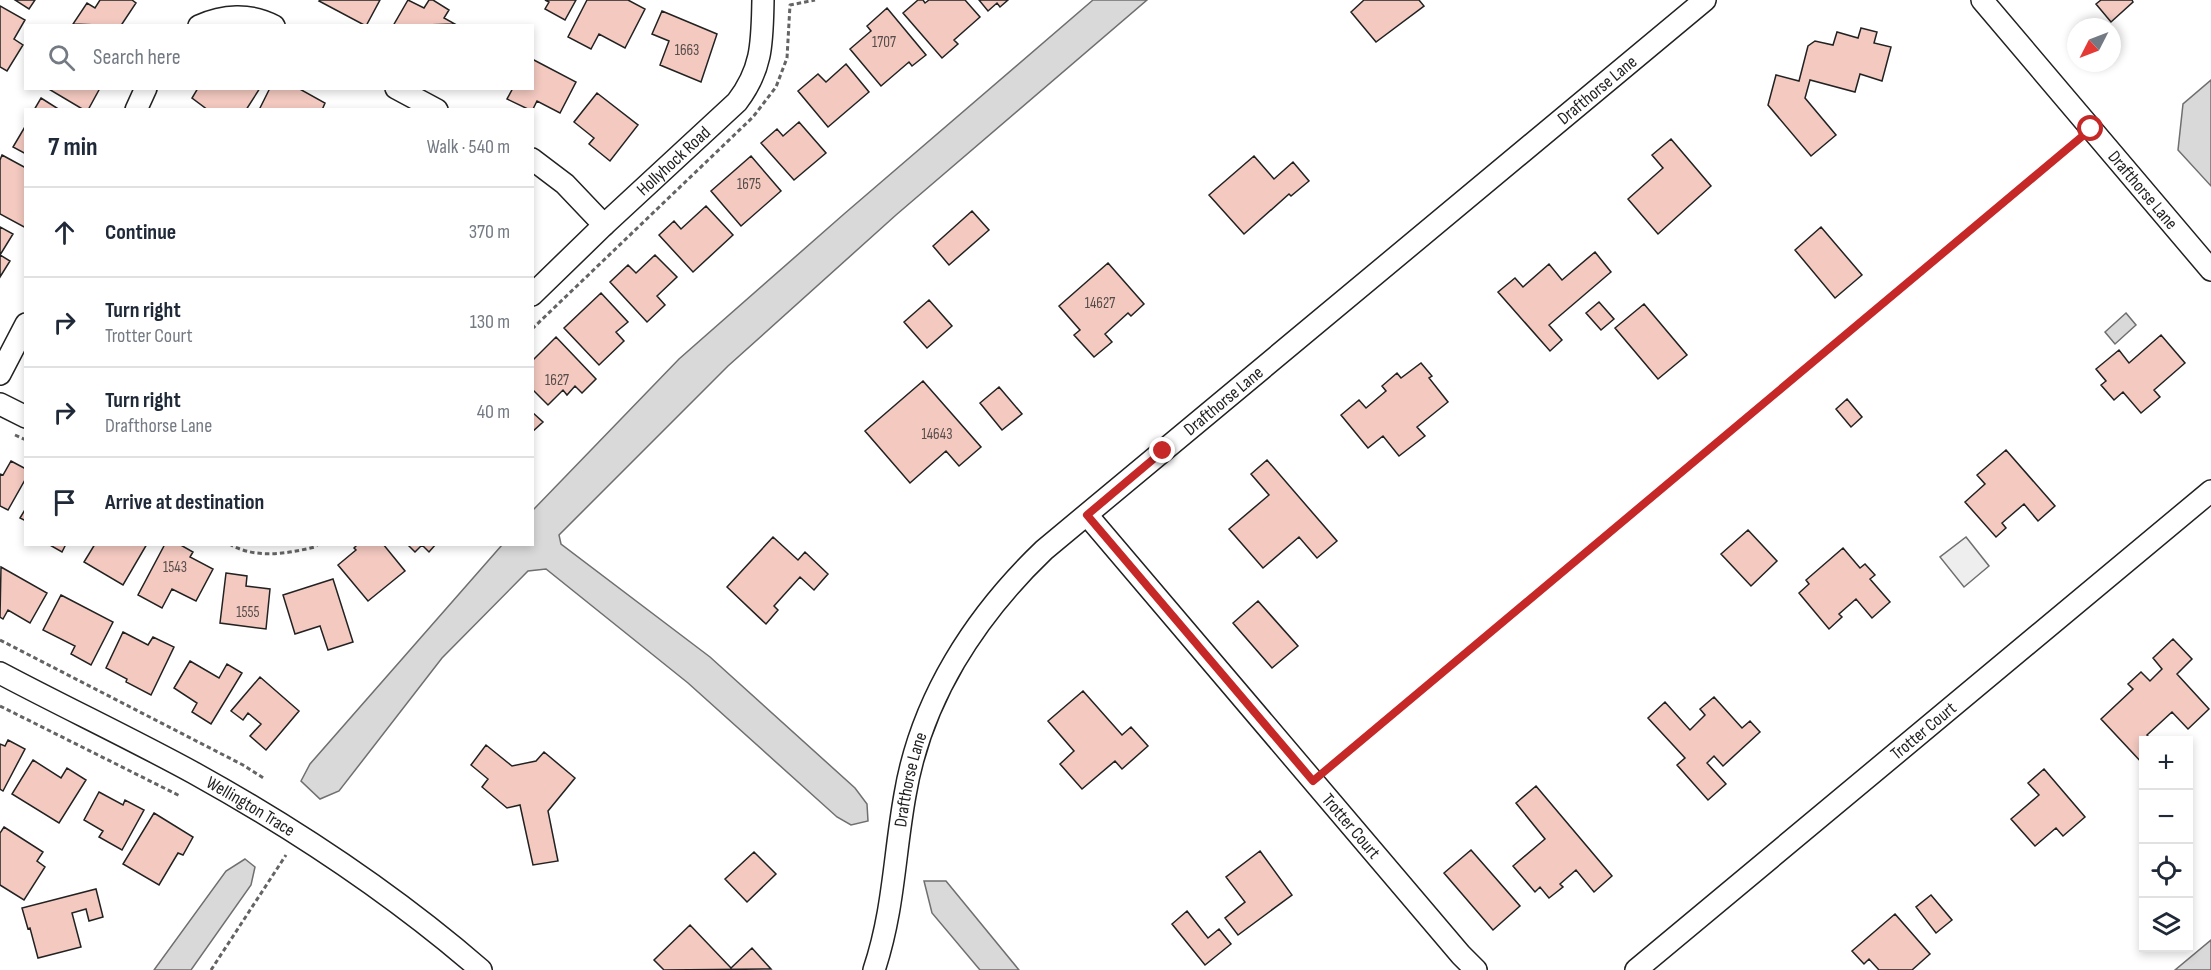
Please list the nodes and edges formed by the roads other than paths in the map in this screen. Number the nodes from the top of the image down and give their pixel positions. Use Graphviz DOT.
graph roads {
  1 [pos="763,0"];
  2 [pos="1705,0"];
  3 [pos="1982,0"];
  4 [pos="204,24"];
  5 [pos="269,24"];
  6 [pos="145,90"];
  7 [pos="400,90"];
  8 [pos="137,108"];
  9 [pos="433,108"];
  10 [pos="534,161"];
  11 [pos="604,225"];
  12 [pos="2211,270"];
  13 [pos="534,293"];
  14 [pos="24,328"];
  15 [pos="0,374"];
  16 [pos="0,404"];
  17 [pos="24,416"];
  18 [pos="2211,491"];
  19 [pos="1087,515"];
  20 [pos="0,673"];
  21 [pos="481,970"];
  22 [pos="874,970"];
  23 [pos="1476,970"];
  24 [pos="1636,970"];
  1 -- 11 [label="street, Hollyhock Road"];
  2 -- 19 [label="street, Drafthorse Lane"];
  3 -- 12 [label="street, Drafthorse Lane"];
  4 -- 5 [label="street"];
  6 -- 8 [label="street"];
  7 -- 9 [label="street"];
  10 -- 11 [label="street"];
  11 -- 13 [label="street, Hollyhock Road"];
  14 -- 15 [label="street"];
  16 -- 17 [label="street"];
  18 -- 24 [label="street, Trotter Court"];
  19 -- 22 [label="street, Drafthorse Lane"];
  19 -- 23 [label="street, Trotter Court"];
  20 -- 21 [label="street, Wellington Trace"];
}
